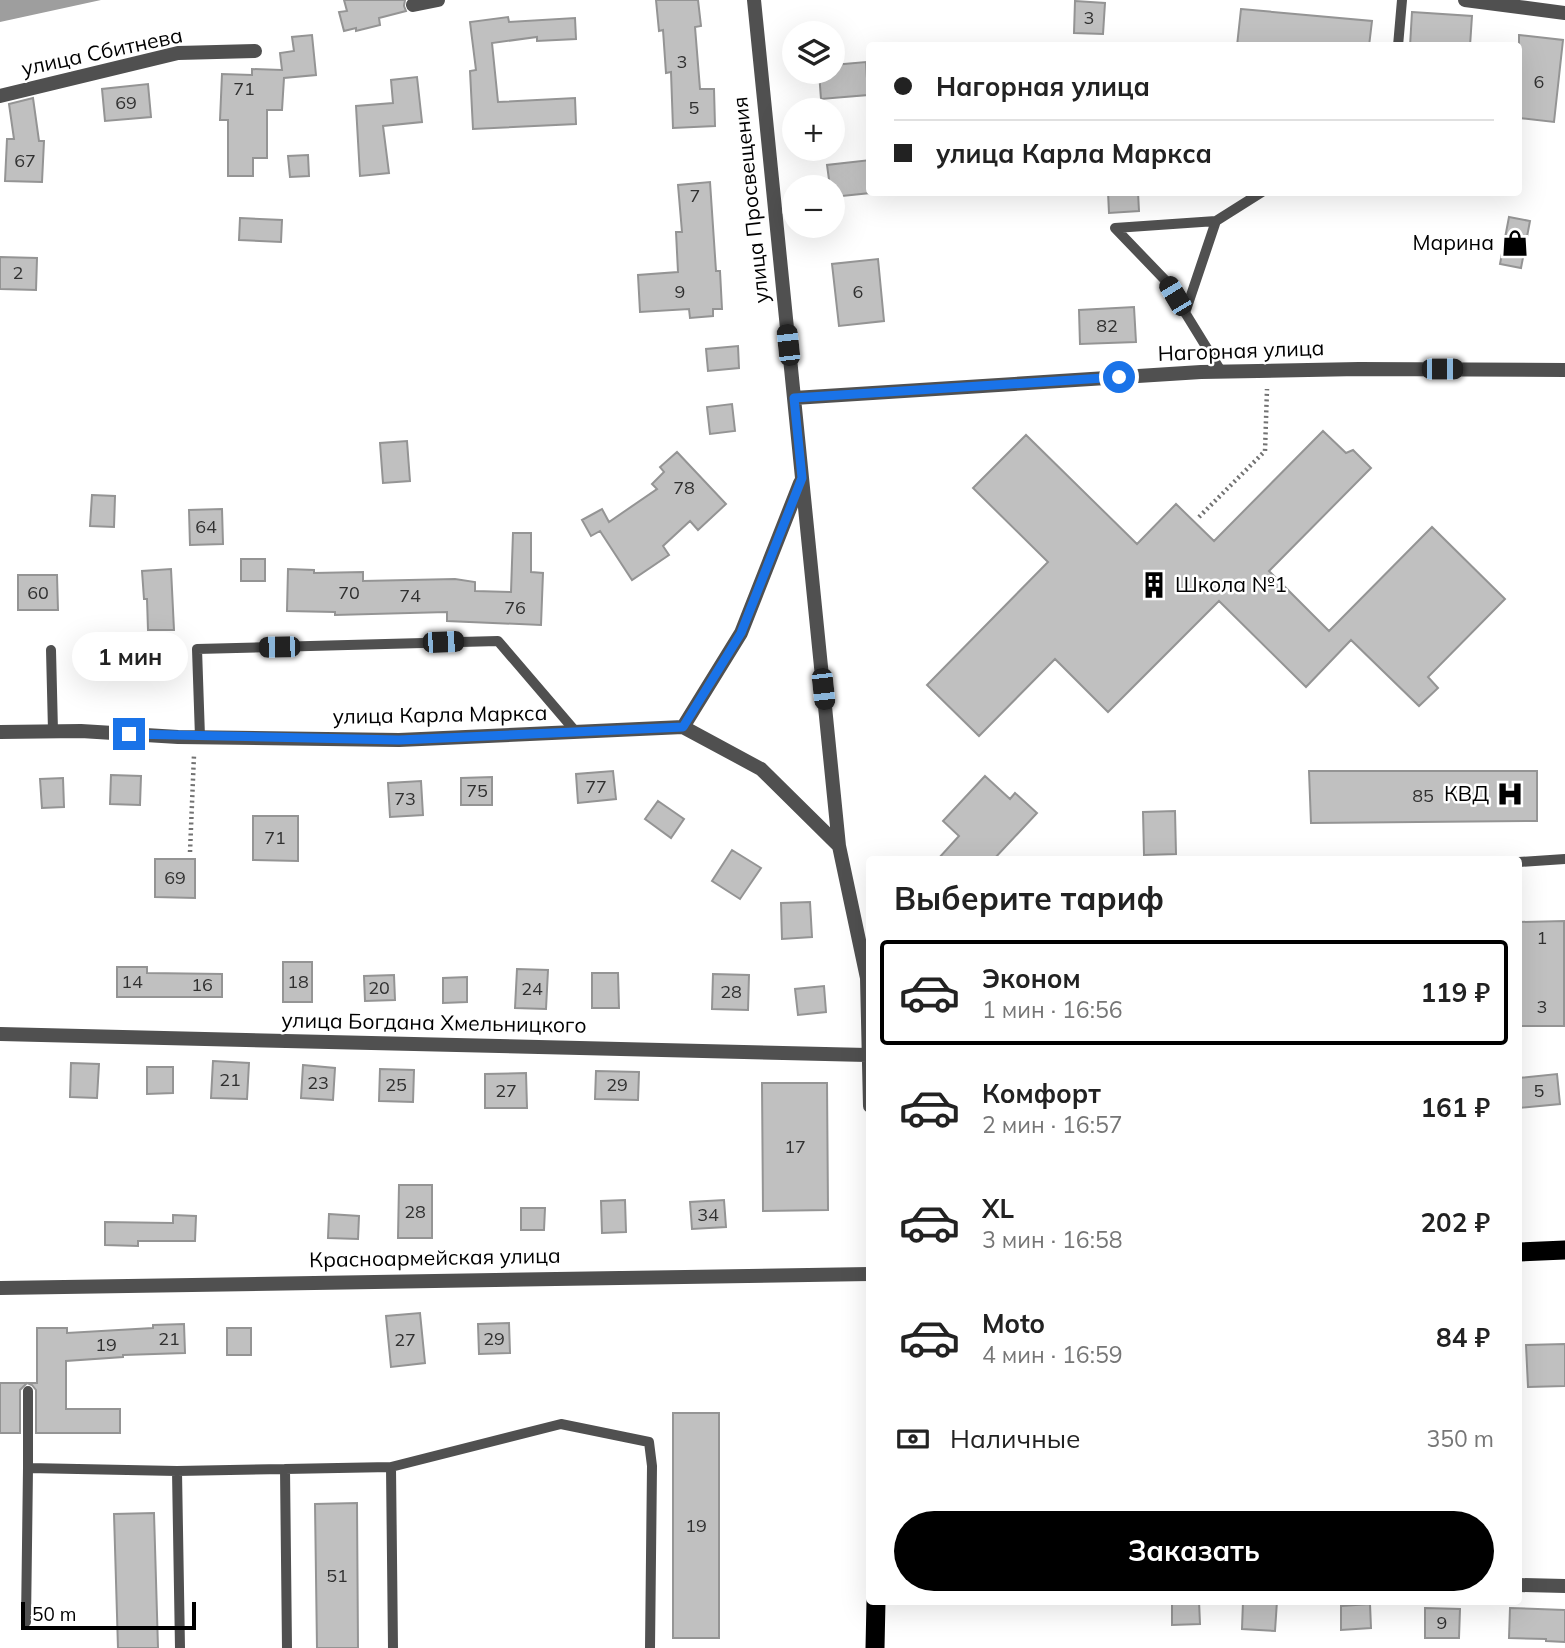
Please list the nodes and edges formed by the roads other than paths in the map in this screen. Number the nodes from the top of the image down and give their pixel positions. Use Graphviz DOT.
graph roads {
  1 [pos="438,0"];
  2 [pos="754,0"];
  3 [pos="1402,0"];
  4 [pos="1465,0"];
  5 [pos="413,5"];
  6 [pos="1565,13"];
  7 [pos="1398,42"];
  8 [pos="255,51"];
  9 [pos="0,96"];
  10 [pos="1256,196"];
  11 [pos="1216,221"];
  12 [pos="1185,313"];
  13 [pos="1565,370"];
  14 [pos="1221,371"];
  15 [pos="794,398"];
  16 [pos="802,478"];
  17 [pos="51,650"];
  18 [pos="683,727"];
  19 [pos="53,731"];
  20 [pos="0,732"];
  21 [pos="576,732"];
  22 [pos="197,737"];
  23 [pos="839,846"];
  24 [pos="1565,859"];
  25 [pos="1522,862"];
  26 [pos="866,973"];
  27 [pos="0,1034"];
  28 [pos="866,1055"];
  29 [pos="1565,1250"];
  30 [pos="1522,1252"];
  31 [pos="866,1274"];
  32 [pos="0,1288"];
  33 [pos="28,1391"];
  34 [pos="391,1467"];
  35 [pos="28,1468"];
  36 [pos="285,1469"];
  37 [pos="177,1471"];
  38 [pos="1522,1585"];
  39 [pos="1565,1586"];
  40 [pos="876,1605"];
  41 [pos="26,1622"];
  42 [pos="180,1648"];
  43 [pos="287,1648"];
  44 [pos="393,1648"];
  45 [pos="650,1648"];
  46 [pos="875,1648"];
  1 -- 5 [label="street"];
  2 -- 15 [label="street, улица Просвещения"];
  3 -- 7 [label="lane"];
  4 -- 6 [label="street"];
  8 -- 9 [label="street, улица Сбитнева"];
  10 -- 11 [label="lane"];
  11 -- 12 [label="lane"];
  11 -- 12 [label="lane"];
  12 -- 14 [label="lane"];
  13 -- 14 [label="street, Нагорная улица"];
  14 -- 15 [label="street, Нагорная улица"];
  15 -- 16 [label="street, улица Просвещения"];
  16 -- 18 [label="street, улица Просвещения"];
  16 -- 23 [label="street, улица Просвещения"];
  17 -- 19 [label="lane"];
  18 -- 21 [label="street, улица Карла Маркса"];
  18 -- 23 [label="street"];
  19 -- 20 [label="street, улица Карла Маркса"];
  19 -- 22 [label="street, улица Карла Маркса"];
  21 -- 22 [label="street, улица Карла Маркса"];
  21 -- 22 [label="lane"];
  23 -- 26 [label="street, улица Просвещения"];
  24 -- 25 [label="lane"];
  27 -- 28 [label="street, улица Богдана Хмельницкого"];
  29 -- 30 [label="highway"];
  31 -- 32 [label="street, Красноармейская улица"];
  33 -- 35 [label="lane"];
  34 -- 36 [label="lane"];
  34 -- 44 [label="lane"];
  34 -- 45 [label="lane"];
  35 -- 37 [label="lane"];
  35 -- 41 [label="lane"];
  36 -- 37 [label="lane"];
  36 -- 43 [label="lane"];
  37 -- 42 [label="lane"];
  38 -- 39 [label="street"];
  40 -- 46 [label="highway"];
}
